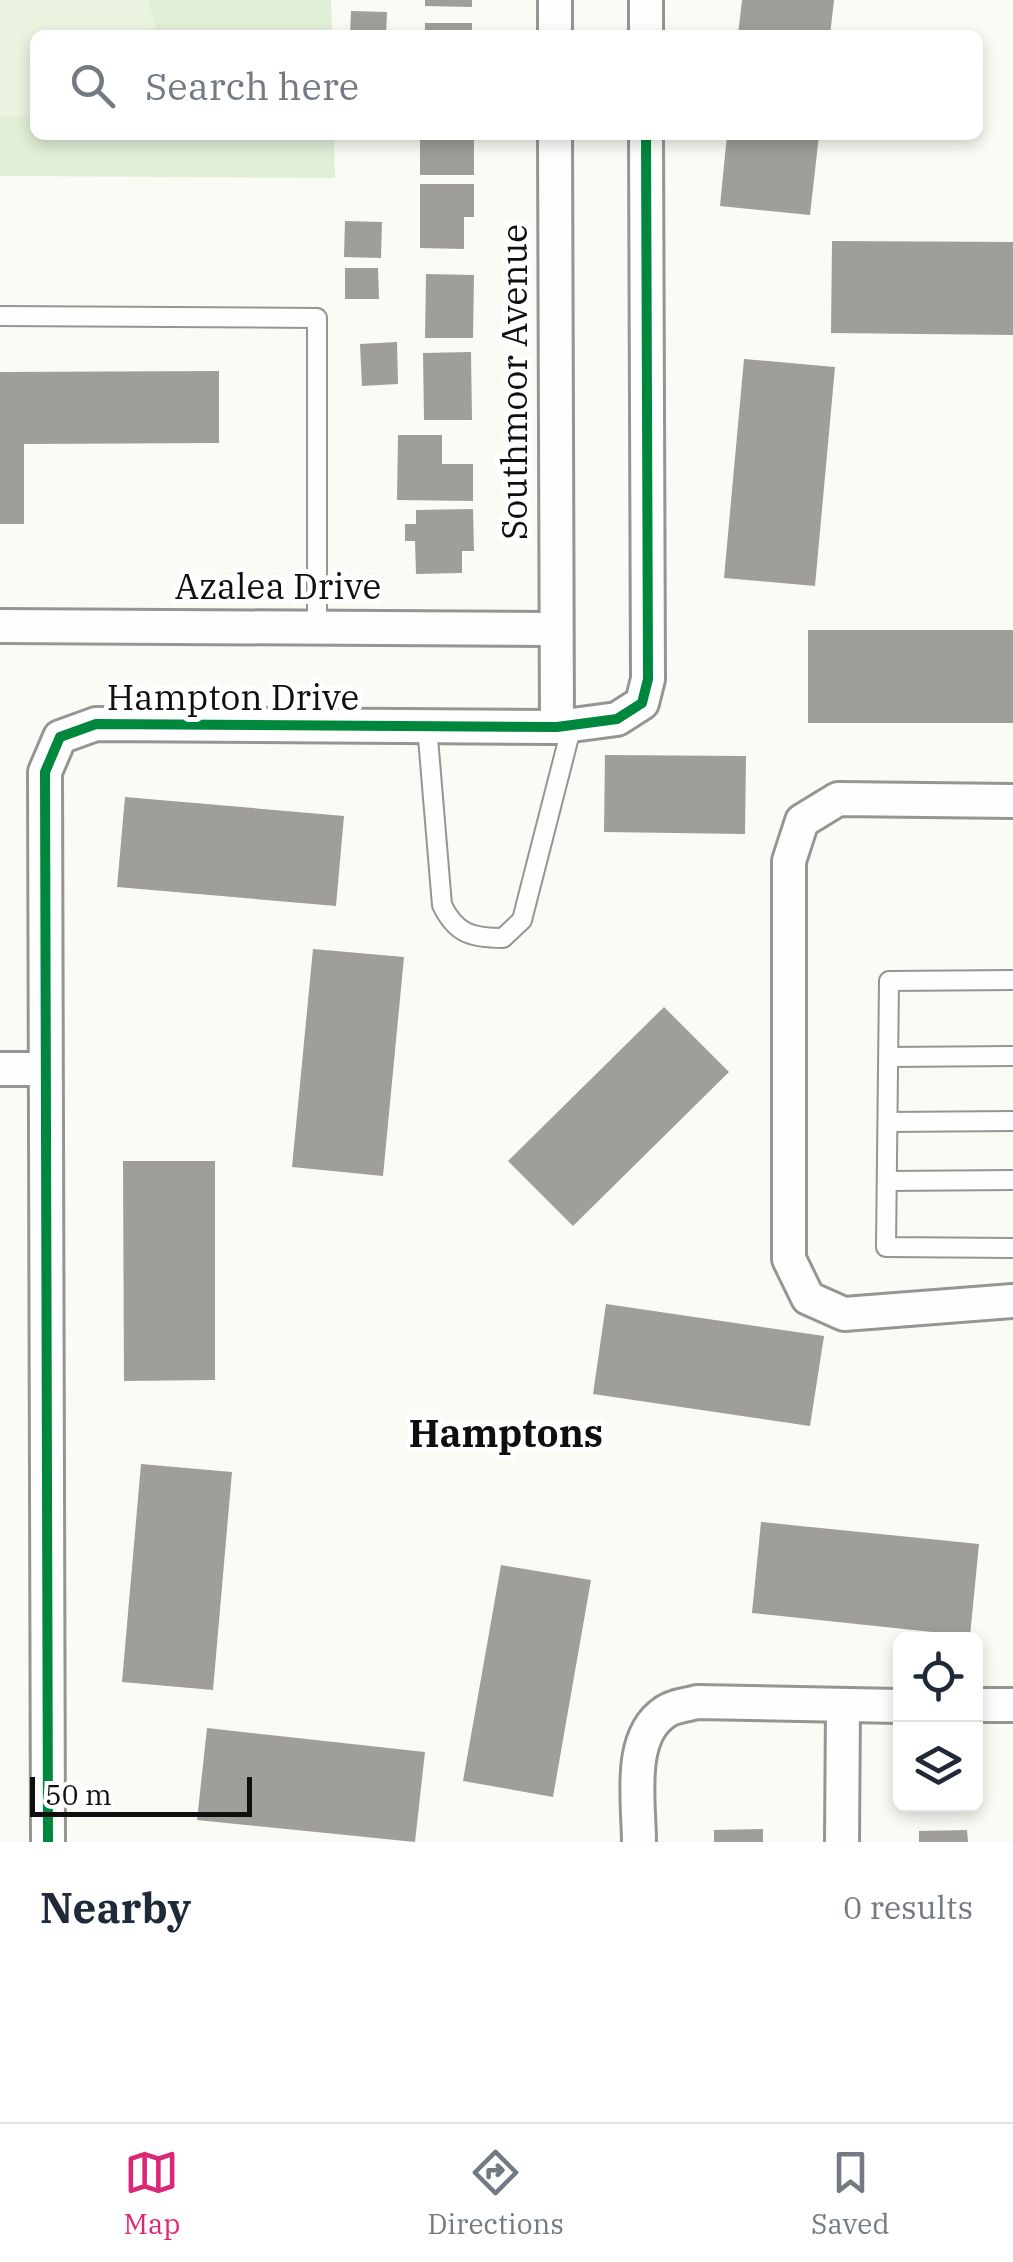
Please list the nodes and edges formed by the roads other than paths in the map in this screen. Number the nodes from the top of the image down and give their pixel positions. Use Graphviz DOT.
graph roads {
  1 [pos="554,0"];
  2 [pos="646,0"];
  3 [pos="554,30"];
  4 [pos="646,30"];
  5 [pos="555,140"];
  6 [pos="646,140"];
  7 [pos="0,316"];
  8 [pos="0,626"];
  9 [pos="317,627"];
  10 [pos="555,629"];
  11 [pos="427,726"];
  12 [pos="565,726"];
  13 [pos="1013,801"];
  14 [pos="1013,980"];
  15 [pos="1013,1056"];
  16 [pos="889,1057"];
  17 [pos="0,1068"];
  18 [pos="44,1068"];
  19 [pos="1013,1121"];
  20 [pos="888,1122"];
  21 [pos="1013,1180"];
  22 [pos="887,1181"];
  23 [pos="1013,1248"];
  24 [pos="1013,1302"];
  25 [pos="843,1706"];
  26 [pos="893,1706"];
  27 [pos="983,1706"];
  28 [pos="1013,1706"];
  29 [pos="48,1842"];
  30 [pos="639,1842"];
  31 [pos="842,1842"];
  1 -- 3 [label="street"];
  2 -- 4 [label="street"];
  5 -- 10 [label="street, Southmoor Avenue"];
  6 -- 12 [label="street, Hampton Drive"];
  7 -- 9 [label="lane"];
  8 -- 9 [label="street, Azalea Drive"];
  9 -- 10 [label="street, Azalea Drive"];
  10 -- 12 [label="street"];
  11 -- 12 [label="street, Hampton Drive"];
  11 -- 12 [label="lane"];
  11 -- 18 [label="street, Hampton Drive"];
  13 -- 24 [label="street"];
  14 -- 16 [label="lane"];
  15 -- 16 [label="lane"];
  16 -- 20 [label="lane"];
  17 -- 18 [label="street"];
  18 -- 29 [label="street, Hampton Drive"];
  19 -- 20 [label="lane"];
  20 -- 22 [label="lane"];
  21 -- 22 [label="lane"];
  22 -- 23 [label="lane"];
  25 -- 26 [label="street"];
  25 -- 30 [label="street"];
  25 -- 31 [label="street"];
  27 -- 28 [label="street"];
}
